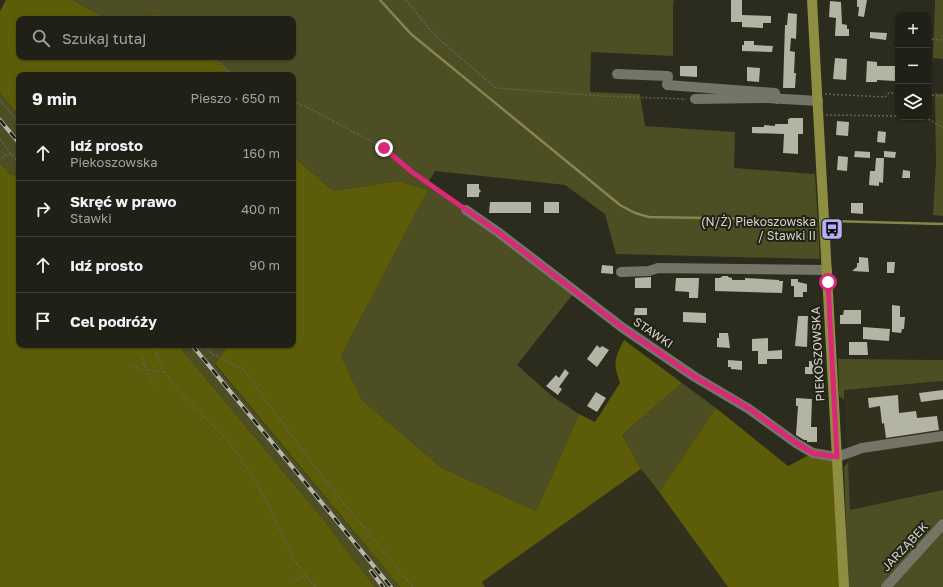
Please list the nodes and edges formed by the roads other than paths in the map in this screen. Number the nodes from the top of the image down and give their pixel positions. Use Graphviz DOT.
graph roads {
  1 [pos="812,0"];
  2 [pos="618,74"];
  3 [pos="818,97"];
  4 [pos="695,99"];
  5 [pos="777,99"];
  6 [pos="466,210"];
  7 [pos="827,270"];
  8 [pos="621,272"];
  9 [pos="943,436"];
  10 [pos="837,457"];
  11 [pos="943,524"];
  12 [pos="844,587"];
  13 [pos="886,587"];
  1 -- 3 [label="main road, PIEKOSZOWSKA"];
  2 -- 5 [label="street"];
  3 -- 5 [label="street"];
  3 -- 7 [label="main road, PIEKOSZOWSKA"];
  4 -- 5 [label="street"];
  6 -- 10 [label="street, STAWKI"];
  7 -- 8 [label="street"];
  7 -- 10 [label="main road, PIEKOSZOWSKA"];
  9 -- 10 [label="street"];
  10 -- 12 [label="main road, PIEKOSZOWSKA"];
  11 -- 13 [label="street, JARZĄBEK"];
}
